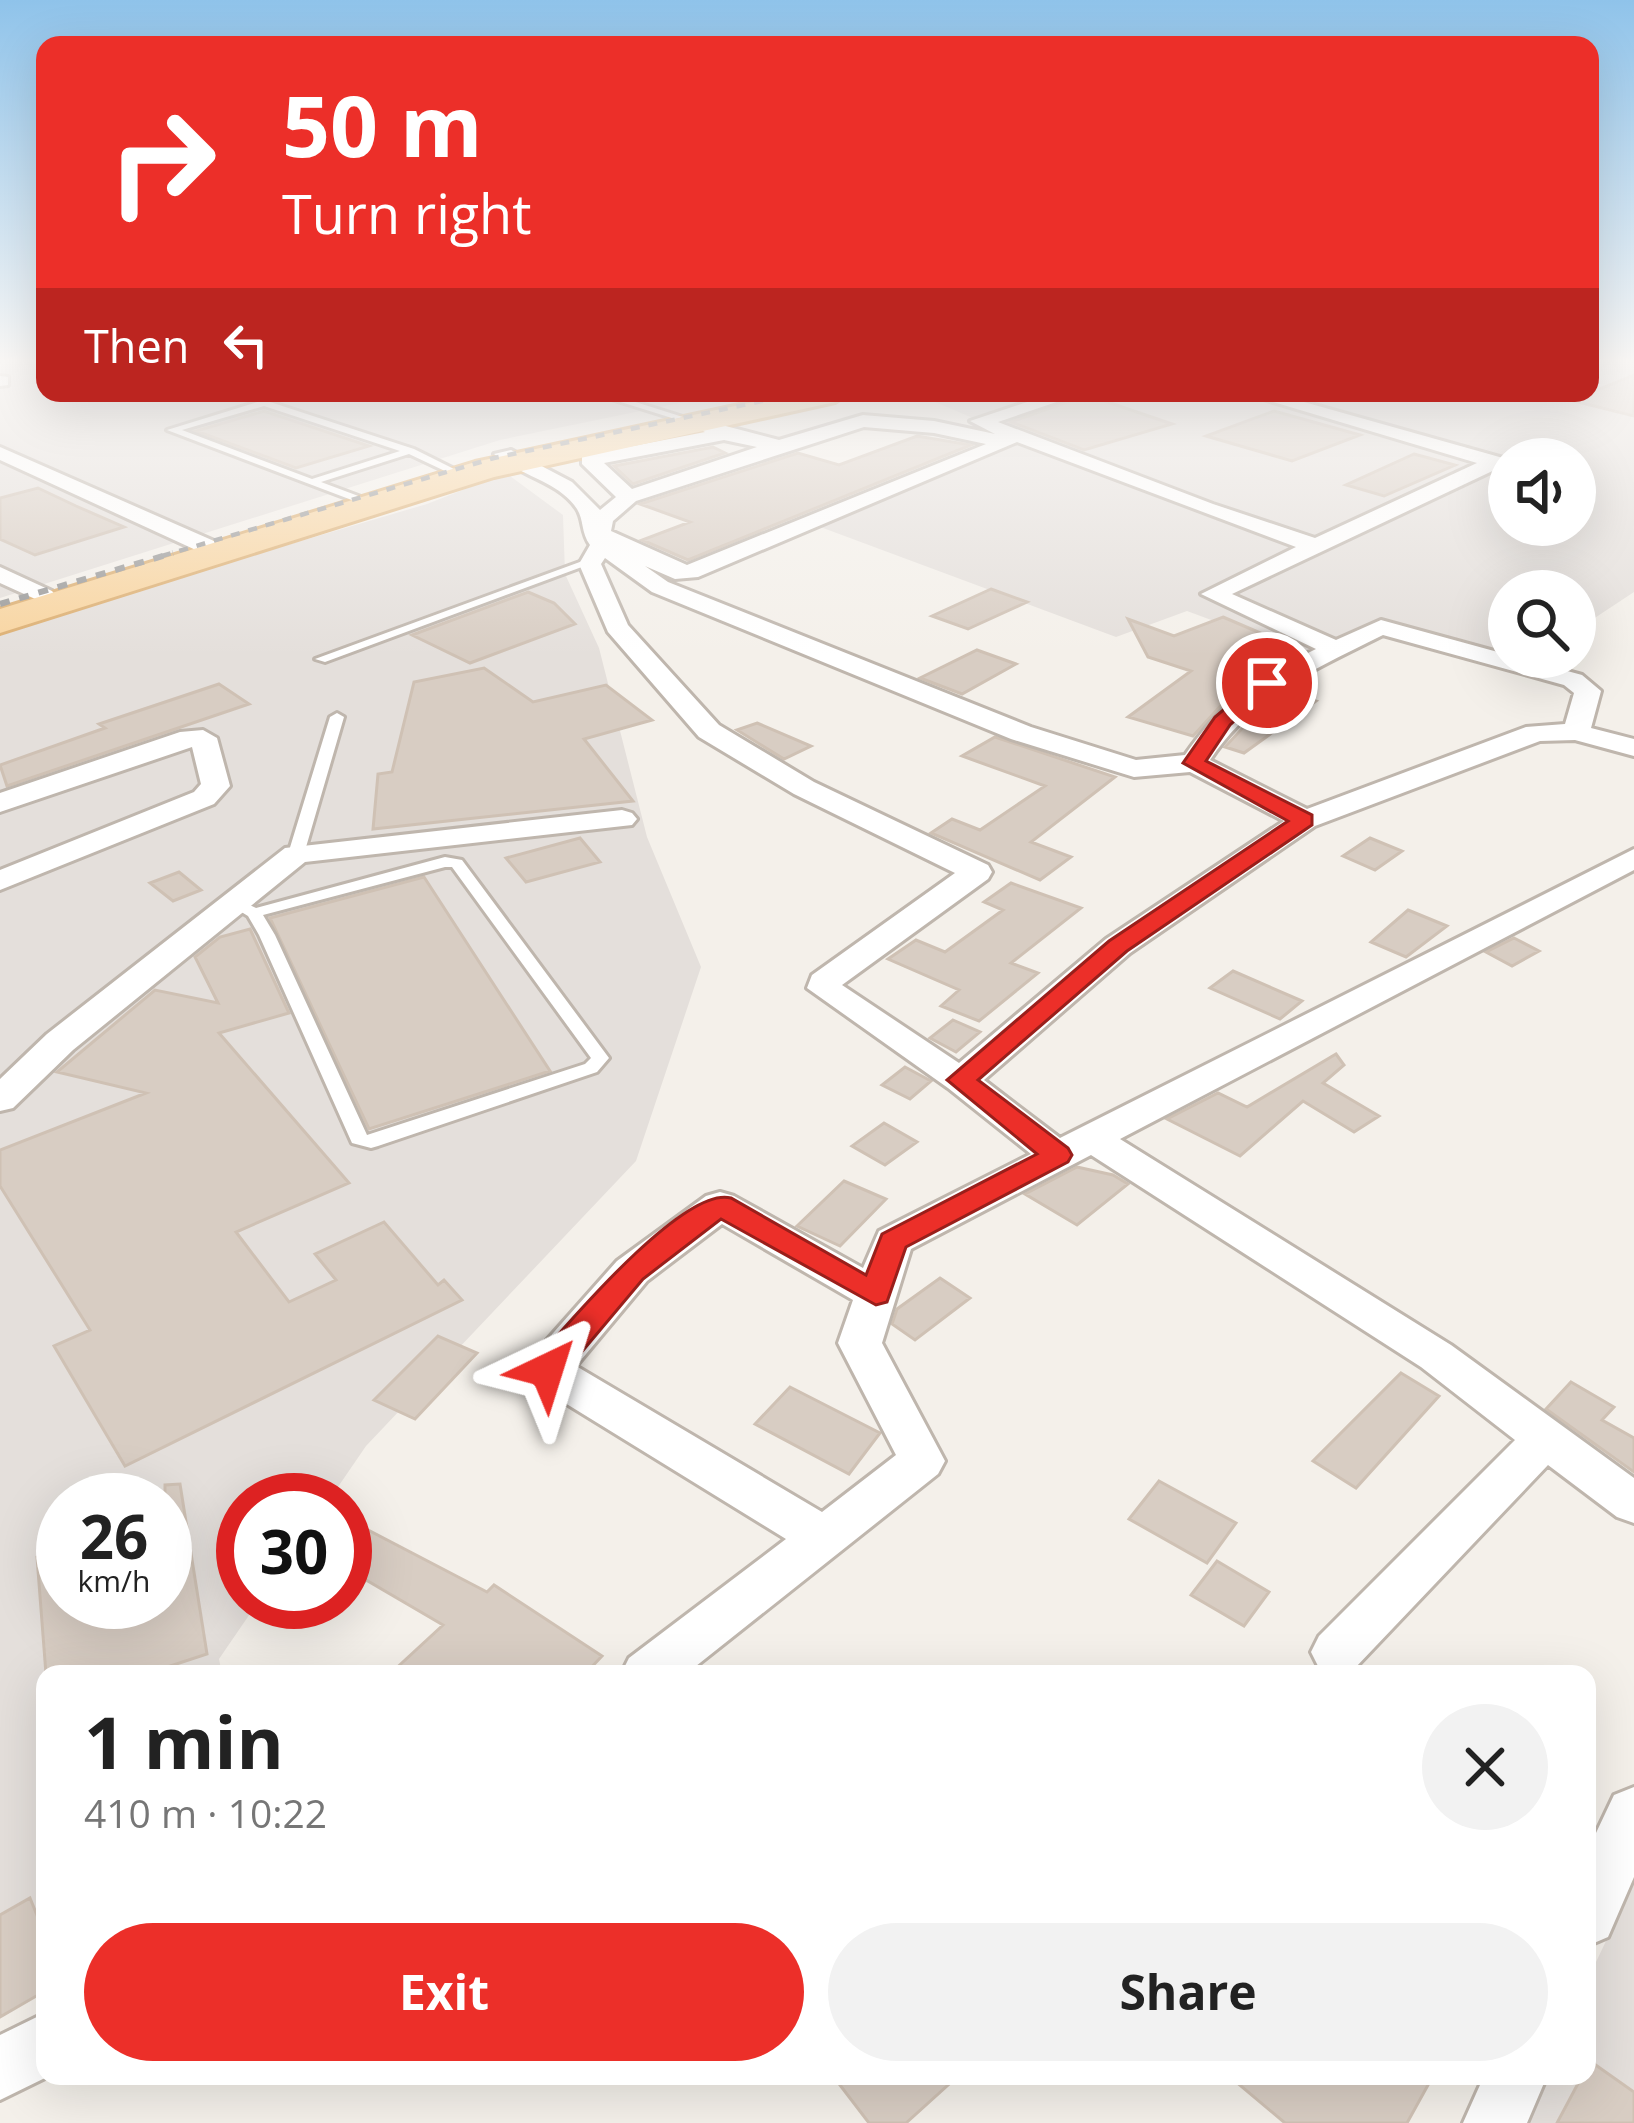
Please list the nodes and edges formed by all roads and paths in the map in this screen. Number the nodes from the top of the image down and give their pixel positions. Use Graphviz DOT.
graph roads {
  1 [pos="11,458"];
  2 [pos="236,458"];
  3 [pos="399,458"];
  4 [pos="425,458"];
  5 [pos="506,458"];
  6 [pos="507,458"];
  7 [pos="513,458"];
  8 [pos="595,458"];
  9 [pos="744,458"];
  10 [pos="967,458"];
  11 [pos="1075,458"];
  12 [pos="1482,458"];
  13 [pos="451,470"];
  14 [pos="629,497"];
  15 [pos="335,501"];
  16 [pos="206,546"];
  17 [pos="1316,546"];
  18 [pos="596,553"];
  19 [pos="0,574"];
  20 [pos="44,596"];
  21 [pos="0,608"];
  22 [pos="0,621"];
  23 [pos="1336,649"];
  24 [pos="321,659"];
  25 [pos="337,717"];
  26 [pos="1576,732"];
  27 [pos="1634,748"];
  28 [pos="1194,763"];
  29 [pos="0,803"];
  30 [pos="622,819"];
  31 [pos="1304,820"];
  32 [pos="296,854"];
  33 [pos="1634,858"];
  34 [pos="5,873"];
  35 [pos="244,908"];
  36 [pos="961,1080"];
  37 [pos="0,1100"];
  38 [pos="1074,1146"];
  39 [pos="876,1294"];
  40 [pos="1546,1438"];
  41 [pos="1634,1504"];
  42 [pos="825,1538"];
  43 [pos="1337,1652"];
  44 [pos="659,1665"];
  45 [pos="1634,1813"];
  46 [pos="1596,1897"];
  47 [pos="36,2049"];
  48 [pos="0,2069"];
  49 [pos="1512,2085"];
  50 [pos="1495,2123"];
  1 -- 16 [label="street"];
  2 -- 15 [label="lane"];
  3 -- 15 [label="lane"];
  4 -- 13 [label="lane"];
  5 -- 13 [label="main road"];
  6 -- 15 [label="main road"];
  7 -- 18 [label="street"];
  8 -- 14 [label="street"];
  9 -- 14 [label="street"];
  10 -- 14 [label="street"];
  11 -- 17 [label="street"];
  12 -- 17 [label="street"];
  13 -- 15 [label="main road"];
  15 -- 16 [label="main road"];
  15 -- 22 [label="main road"];
  16 -- 20 [label="main road"];
  17 -- 23 [label="street"];
  18 -- 24 [label="lane"];
  18 -- 28 [label="street"];
  18 -- 36 [label="street"];
  19 -- 20 [label="street"];
  20 -- 21 [label="main road"];
  23 -- 26 [label="street"];
  23 -- 28 [label="street"];
  25 -- 32 [label="lane"];
  26 -- 27 [label="street"];
  26 -- 31 [label="street"];
  28 -- 31 [label="street"];
  29 -- 34 [label="street"];
  30 -- 32 [label="street"];
  31 -- 36 [label="street"];
  32 -- 35 [label="street"];
  33 -- 38 [label="street"];
  35 -- 35 [label="lane"];
  35 -- 37 [label="street"];
  36 -- 38 [label="street"];
  38 -- 39 [label="street"];
  38 -- 40 [label="street"];
  39 -- 42 [label="street"];
  39 -- 42 [label="street"];
  40 -- 41 [label="street"];
  40 -- 43 [label="street"];
  42 -- 44 [label="street"];
  45 -- 46 [label="street"];
  47 -- 48 [label="street"];
  49 -- 50 [label="street"];
}
